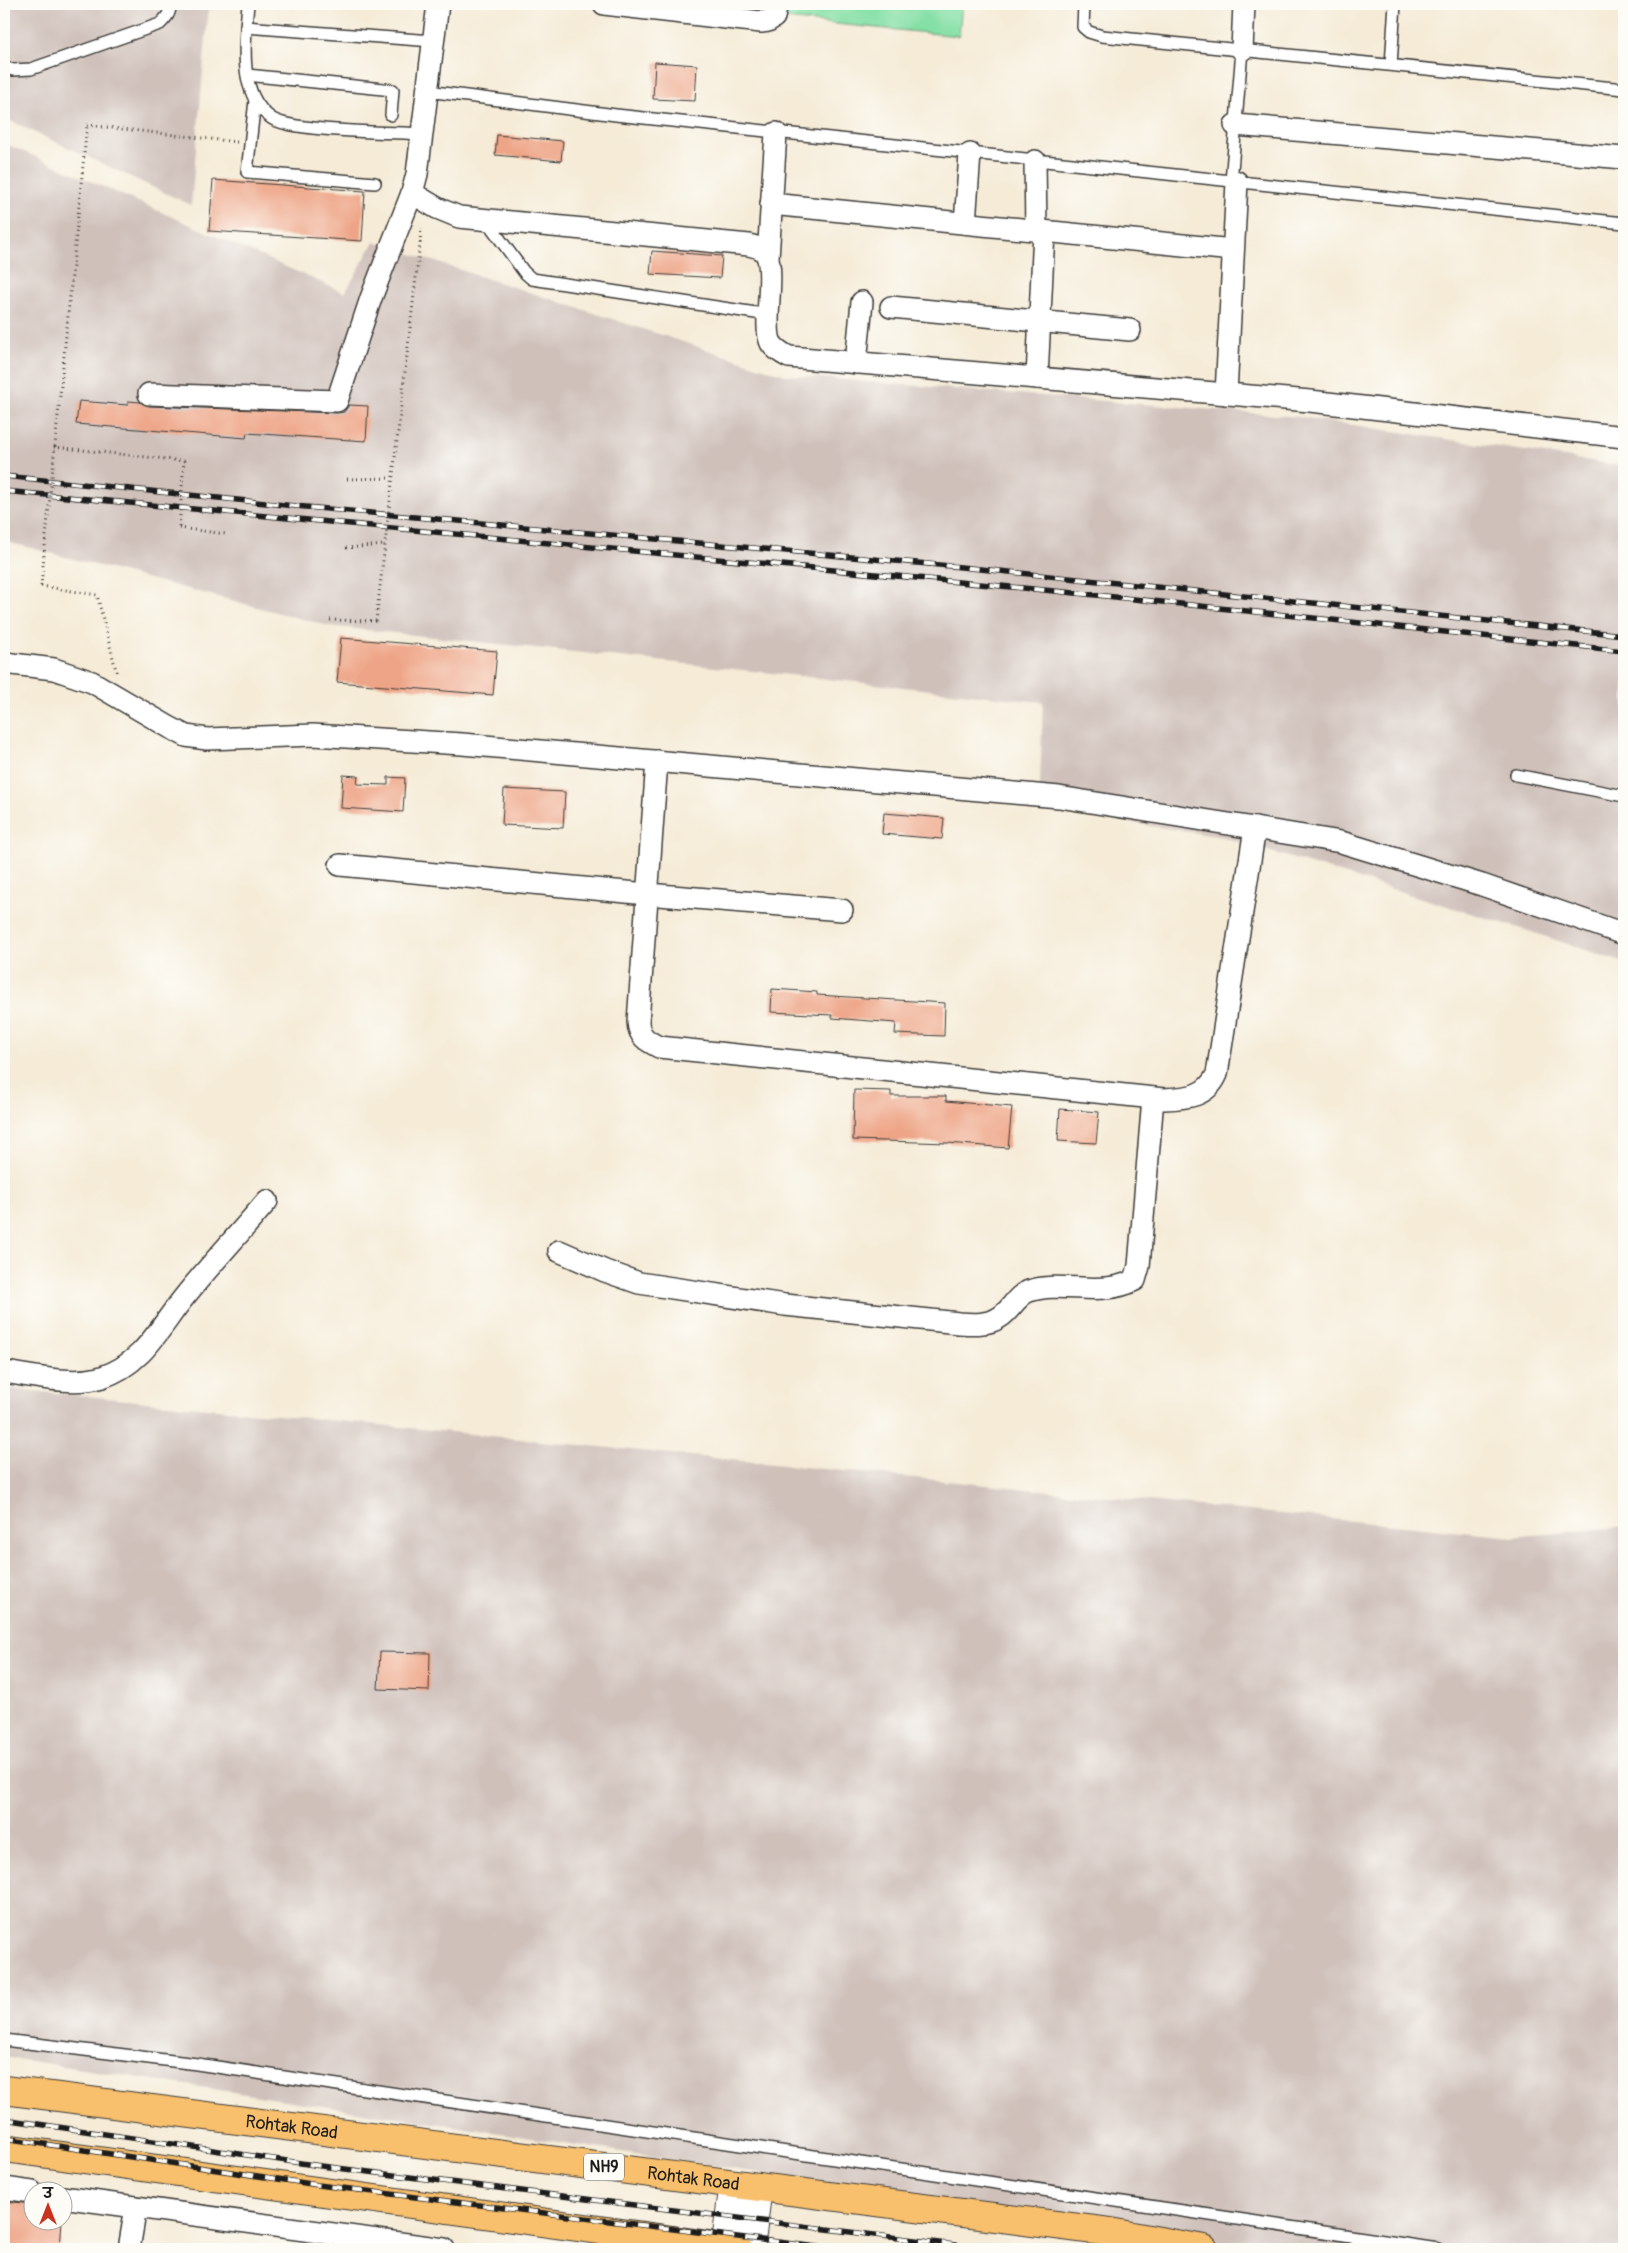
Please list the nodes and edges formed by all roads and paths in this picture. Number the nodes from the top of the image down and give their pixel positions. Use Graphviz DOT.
graph roads {
  1 [pos="170,4"];
  2 [pos="248,4"];
  3 [pos="438,4"];
  4 [pos="604,4"];
  5 [pos="777,4"];
  6 [pos="1084,4"];
  7 [pos="1244,4"];
  8 [pos="1395,4"];
  9 [pos="246,27"];
  10 [pos="433,41"];
  11 [pos="1242,50"];
  12 [pos="1391,65"];
  13 [pos="4,67"];
  14 [pos="246,75"];
  15 [pos="1624,88"];
  16 [pos="427,91"];
  17 [pos="255,100"];
  18 [pos="391,115"];
  19 [pos="1235,125"];
  20 [pos="776,133"];
  21 [pos="422,134"];
  22 [pos="232,141"];
  23 [pos="970,154"];
  24 [pos="1624,158"];
  25 [pos="1035,161"];
  26 [pos="1234,182"];
  27 [pos="375,183"];
  28 [pos="412,193"];
  29 [pos="771,204"];
  30 [pos="486,220"];
  31 [pos="965,223"];
  32 [pos="1624,223"];
  33 [pos="1040,231"];
  34 [pos="420,243"];
  35 [pos="1233,250"];
  36 [pos="768,258"];
  37 [pos="862,302"];
  38 [pos="891,307"];
  39 [pos="769,315"];
  40 [pos="1040,322"];
  41 [pos="1130,330"];
  42 [pos="856,363"];
  43 [pos="1036,378"];
  44 [pos="150,394"];
  45 [pos="1226,394"];
  46 [pos="1624,437"];
  47 [pos="54,447"];
  48 [pos="392,478"];
  49 [pos="347,479"];
  50 [pos="226,534"];
  51 [pos="385,545"];
  52 [pos="346,548"];
  53 [pos="330,620"];
  54 [pos="4,663"];
  55 [pos="124,699"];
  56 [pos="657,761"];
  57 [pos="1516,775"];
  58 [pos="1624,796"];
  59 [pos="1254,828"];
  60 [pos="340,865"];
  61 [pos="647,894"];
  62 [pos="842,910"];
  63 [pos="1624,934"];
  64 [pos="1153,1098"];
  65 [pos="267,1201"];
  66 [pos="559,1251"];
  67 [pos="4,1372"];
  68 [pos="4,2040"];
  69 [pos="4,2090"];
  70 [pos="4,2148"];
  71 [pos="746,2185"];
  72 [pos="4,2188"];
  73 [pos="22,2191"];
  74 [pos="72,2198"];
  75 [pos="136,2207"];
  76 [pos="406,2247"];
  77 [pos="129,2249"];
  78 [pos="444,2249"];
  79 [pos="735,2249"];
  80 [pos="1204,2249"];
  81 [pos="1438,2249"];
  1 -- 13 [label="lane"];
  2 -- 9 [label="lane"];
  3 -- 10 [label="street"];
  4 -- 5 [label="street"];
  6 -- 11 [label="lane"];
  7 -- 11 [label="street"];
  8 -- 12 [label="lane"];
  9 -- 10 [label="lane"];
  9 -- 14 [label="lane"];
  10 -- 16 [label="street"];
  11 -- 12 [label="lane"];
  11 -- 19 [label="lane"];
  12 -- 15 [label="lane"];
  14 -- 17 [label="lane"];
  14 -- 18 [label="lane"];
  16 -- 20 [label="lane"];
  16 -- 21 [label="street"];
  17 -- 21 [label="lane"];
  17 -- 27 [label="lane"];
  19 -- 24 [label="street"];
  19 -- 26 [label="lane"];
  20 -- 23 [label="lane"];
  20 -- 29 [label="street"];
  21 -- 28 [label="street"];
  22 -- 47 [label="path, bridge"];
  23 -- 25 [label="lane"];
  23 -- 31 [label="street"];
  25 -- 26 [label="lane"];
  25 -- 33 [label="street"];
  26 -- 32 [label="lane"];
  26 -- 35 [label="street"];
  28 -- 30 [label="street"];
  28 -- 44 [label="street"];
  29 -- 31 [label="street"];
  29 -- 36 [label="street"];
  30 -- 36 [label="street"];
  30 -- 39 [label="lane"];
  31 -- 33 [label="street"];
  33 -- 35 [label="street"];
  33 -- 40 [label="street"];
  34 -- 48 [label="path, bridge"];
  35 -- 45 [label="street"];
  36 -- 39 [label="street"];
  37 -- 42 [label="street"];
  38 -- 40 [label="street"];
  39 -- 42 [label="street"];
  40 -- 41 [label="street"];
  40 -- 43 [label="street"];
  42 -- 43 [label="street"];
  43 -- 45 [label="street"];
  45 -- 46 [label="street"];
  47 -- 50 [label="path, bridge"];
  47 -- 55 [label="path, bridge"];
  48 -- 49 [label="path"];
  48 -- 51 [label="path, bridge"];
  51 -- 52 [label="path"];
  51 -- 53 [label="path, bridge"];
  54 -- 55 [label="street"];
  55 -- 56 [label="street"];
  56 -- 59 [label="street"];
  56 -- 61 [label="street"];
  57 -- 58 [label="lane"];
  59 -- 63 [label="street"];
  59 -- 64 [label="street"];
  60 -- 61 [label="street"];
  61 -- 62 [label="street"];
  61 -- 64 [label="street"];
  64 -- 66 [label="street"];
  65 -- 67 [label="street"];
  68 -- 81 [label="lane"];
  69 -- 71 [label="main road, Rohtak Road / NH9"];
  70 -- 79 [label="main road"];
  71 -- 79 [label="street"];
  71 -- 80 [label="main road, Rohtak Road / NH9"];
  72 -- 73 [label="street"];
  74 -- 75 [label="street"];
  75 -- 76 [label="street"];
  75 -- 77 [label="street"];
  76 -- 78 [label="street"];
}
